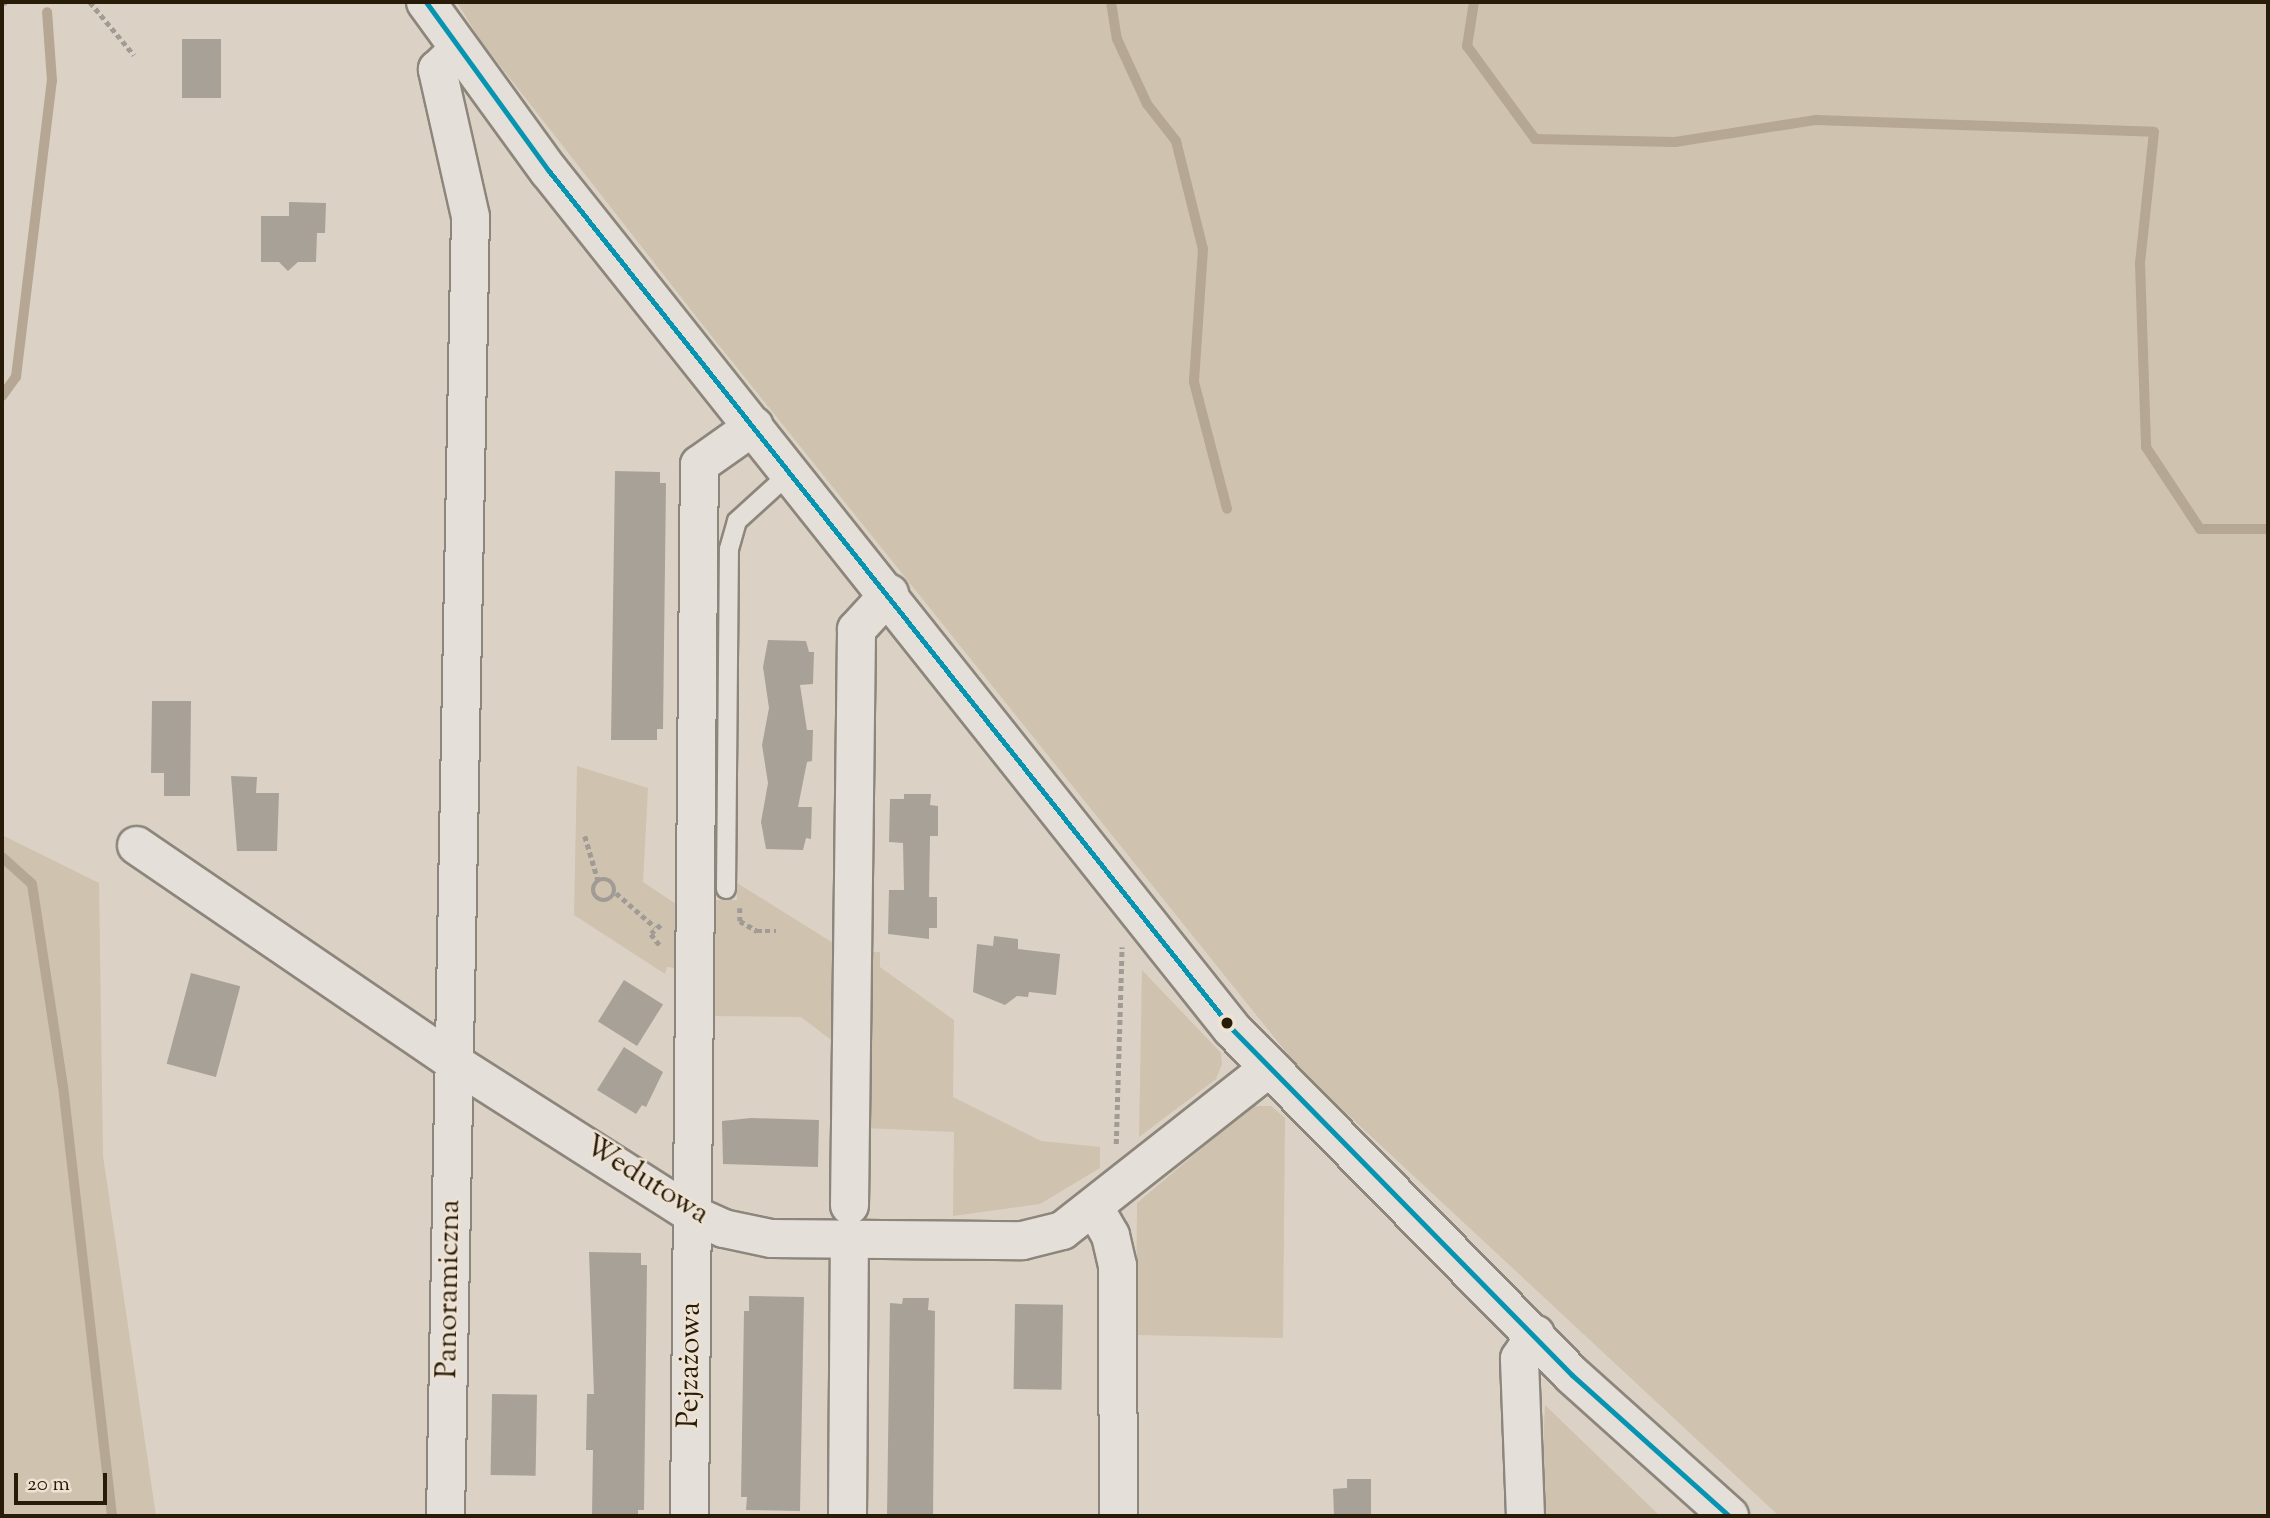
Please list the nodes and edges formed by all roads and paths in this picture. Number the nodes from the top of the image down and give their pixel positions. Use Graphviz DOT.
graph roads {
  1 [pos="9,2"];
  2 [pos="90,2"];
  3 [pos="426,2"];
  4 [pos="2,3"];
  5 [pos="457,50"];
  6 [pos="134,55"];
  7 [pos="754,425"];
  8 [pos="792,472"];
  9 [pos="889,593"];
  10 [pos="585,836"];
  11 [pos="136,845"];
  12 [pos="598,880"];
  13 [pos="726,889"];
  14 [pos="616,892"];
  15 [pos="1140,920"];
  16 [pos="655,927"];
  17 [pos="776,931"];
  18 [pos="455,1063"];
  19 [pos="1268,1068"];
  20 [pos="1108,1198"];
  21 [pos="692,1214"];
  22 [pos="849,1222"];
  23 [pos="1535,1334"];
  24 [pos="445,1516"];
  25 [pos="689,1516"];
  26 [pos="847,1516"];
  27 [pos="1118,1516"];
  28 [pos="1525,1516"];
  29 [pos="1728,1516"];
  1 -- 4 [label="path"];
  2 -- 6 [label="path"];
  3 -- 5 [label="street"];
  5 -- 7 [label="street"];
  5 -- 18 [label="street, Panoramiczna"];
  7 -- 8 [label="street"];
  7 -- 21 [label="street, Pejzażowa"];
  8 -- 9 [label="street"];
  8 -- 13 [label="lane"];
  9 -- 15 [label="street"];
  9 -- 22 [label="street"];
  10 -- 12 [label="path"];
  11 -- 18 [label="street, Wedutowa"];
  12 -- 14 [label="path"];
  12 -- 14 [label="path"];
  13 -- 17 [label="path"];
  14 -- 16 [label="path"];
  15 -- 19 [label="street"];
  15 -- 20 [label="path"];
  18 -- 21 [label="street, Wedutowa"];
  18 -- 24 [label="street, Panoramiczna"];
  19 -- 20 [label="street, Wedutowa"];
  19 -- 23 [label="street"];
  20 -- 22 [label="street, Wedutowa"];
  20 -- 27 [label="street"];
  21 -- 22 [label="street, Wedutowa"];
  21 -- 25 [label="street, Pejzażowa"];
  22 -- 26 [label="street"];
  23 -- 28 [label="street"];
  23 -- 29 [label="street"];
}
